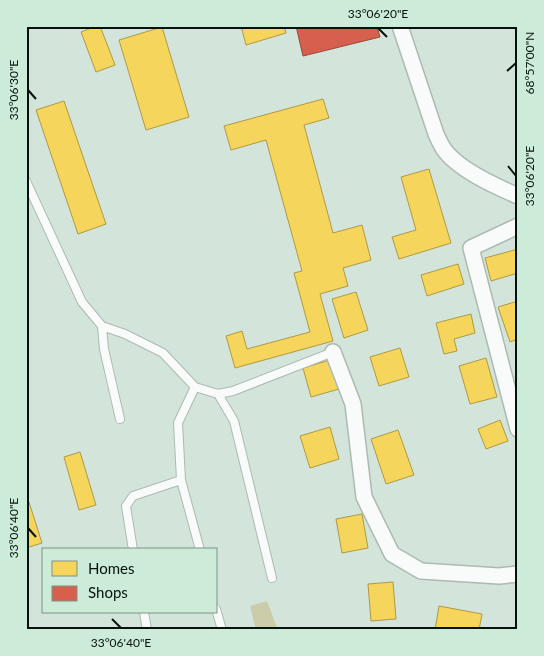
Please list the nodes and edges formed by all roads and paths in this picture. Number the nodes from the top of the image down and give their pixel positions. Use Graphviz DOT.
graph roads {
  1 [pos="400,26"];
  2 [pos="26,181"];
  3 [pos="518,196"];
  4 [pos="518,226"];
  5 [pos="102,326"];
  6 [pos="333,352"];
  7 [pos="195,388"];
  8 [pos="218,394"];
  9 [pos="120,420"];
  10 [pos="518,429"];
  11 [pos="180,480"];
  12 [pos="133,548"];
  13 [pos="199,548"];
  14 [pos="518,574"];
  15 [pos="272,578"];
  16 [pos="144,614"];
  17 [pos="217,614"];
  18 [pos="146,630"];
  19 [pos="222,630"];
  1 -- 3 [label="street"];
  2 -- 5 [label="lane"];
  4 -- 10 [label="street"];
  5 -- 7 [label="lane"];
  5 -- 9 [label="lane"];
  6 -- 8 [label="lane"];
  6 -- 14 [label="street"];
  7 -- 8 [label="lane"];
  7 -- 11 [label="lane"];
  8 -- 15 [label="lane"];
  11 -- 12 [label="lane"];
  11 -- 13 [label="lane"];
  16 -- 18 [label="lane"];
  17 -- 19 [label="lane"];
}
